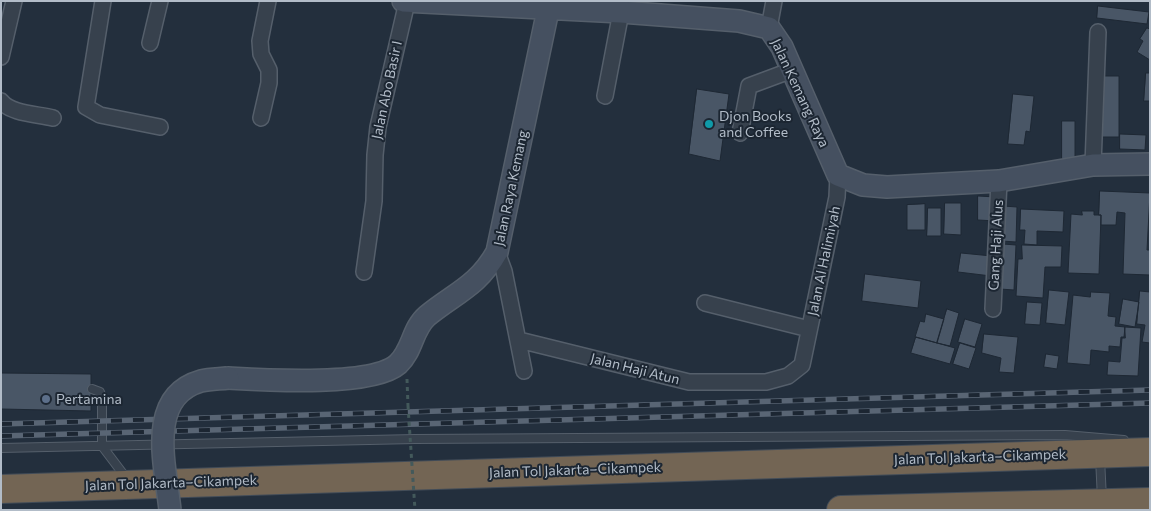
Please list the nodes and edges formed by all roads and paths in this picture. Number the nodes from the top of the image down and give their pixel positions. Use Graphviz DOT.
graph roads {
  1 [pos="14,1"];
  2 [pos="103,1"];
  3 [pos="160,1"];
  4 [pos="268,1"];
  5 [pos="403,1"];
  6 [pos="774,1"];
  7 [pos="407,2"];
  8 [pos="482,4"];
  9 [pos="548,10"];
  10 [pos="621,12"];
  11 [pos="769,28"];
  12 [pos="1098,32"];
  13 [pos="150,43"];
  14 [pos="1,57"];
  15 [pos="792,70"];
  16 [pos="606,96"];
  17 [pos="1,101"];
  18 [pos="53,118"];
  19 [pos="261,118"];
  20 [pos="160,128"];
  21 [pos="740,133"];
  22 [pos="1093,164"];
  23 [pos="1150,164"];
  24 [pos="838,175"];
  25 [pos="999,181"];
  26 [pos="497,252"];
  27 [pos="364,272"];
  28 [pos="705,303"];
  29 [pos="993,309"];
  30 [pos="809,329"];
  31 [pos="519,340"];
  32 [pos="524,372"];
  33 [pos="92,389"];
  34 [pos="408,406"];
  35 [pos="102,446"];
  36 [pos="1140,446"];
  37 [pos="1,448"];
  38 [pos="1100,453"];
  39 [pos="131,484"];
  40 [pos="1,489"];
  41 [pos="1150,502"];
  42 [pos="1103,503"];
  43 [pos="170,510"];
  44 [pos="415,510"];
  45 [pos="841,510"];
  1 -- 14 [label="street"];
  2 -- 20 [label="street"];
  3 -- 13 [label="street"];
  4 -- 19 [label="street"];
  5 -- 7 [label="street"];
  6 -- 11 [label="street"];
  7 -- 8 [label="street, Jalan Kemang Raya"];
  7 -- 27 [label="street, Jalan Abo Basir I"];
  8 -- 9 [label="street, Jalan Kemang Raya"];
  9 -- 10 [label="street, Jalan Kemang Raya"];
  9 -- 26 [label="street, Jalan Raya Kemang"];
  10 -- 11 [label="street, Jalan Kemang Raya"];
  10 -- 16 [label="street"];
  11 -- 15 [label="street, Jalan Kemang Raya"];
  12 -- 22 [label="street"];
  15 -- 21 [label="street"];
  15 -- 24 [label="street, Jalan Kemang Raya"];
  17 -- 18 [label="street"];
  22 -- 23 [label="street"];
  22 -- 25 [label="street"];
  24 -- 25 [label="street"];
  24 -- 30 [label="street, Jalan Al Halimiyah"];
  25 -- 29 [label="street, Gang Haji Alus"];
  26 -- 31 [label="street"];
  26 -- 43 [label="street, Jalan Raya Kemang, bridge"];
  28 -- 30 [label="street, Jalan Al Halimiyah"];
  30 -- 31 [label="street, Jalan Haji Atun"];
  31 -- 32 [label="street"];
  33 -- 35 [label="lane"];
  34 -- 44 [label="path, bridge"];
  35 -- 36 [label="lane"];
  35 -- 37 [label="lane"];
  35 -- 39 [label="lane"];
  36 -- 38 [label="highway, Jalan Tol Jakarta–Cikampek"];
  38 -- 39 [label="highway, Jalan Tol Jakarta–Cikampek"];
  38 -- 42 [label="lane"];
  39 -- 40 [label="highway, Jalan Tol Jakarta–Cikampek"];
  41 -- 42 [label="highway"];
  42 -- 45 [label="highway"];
}
